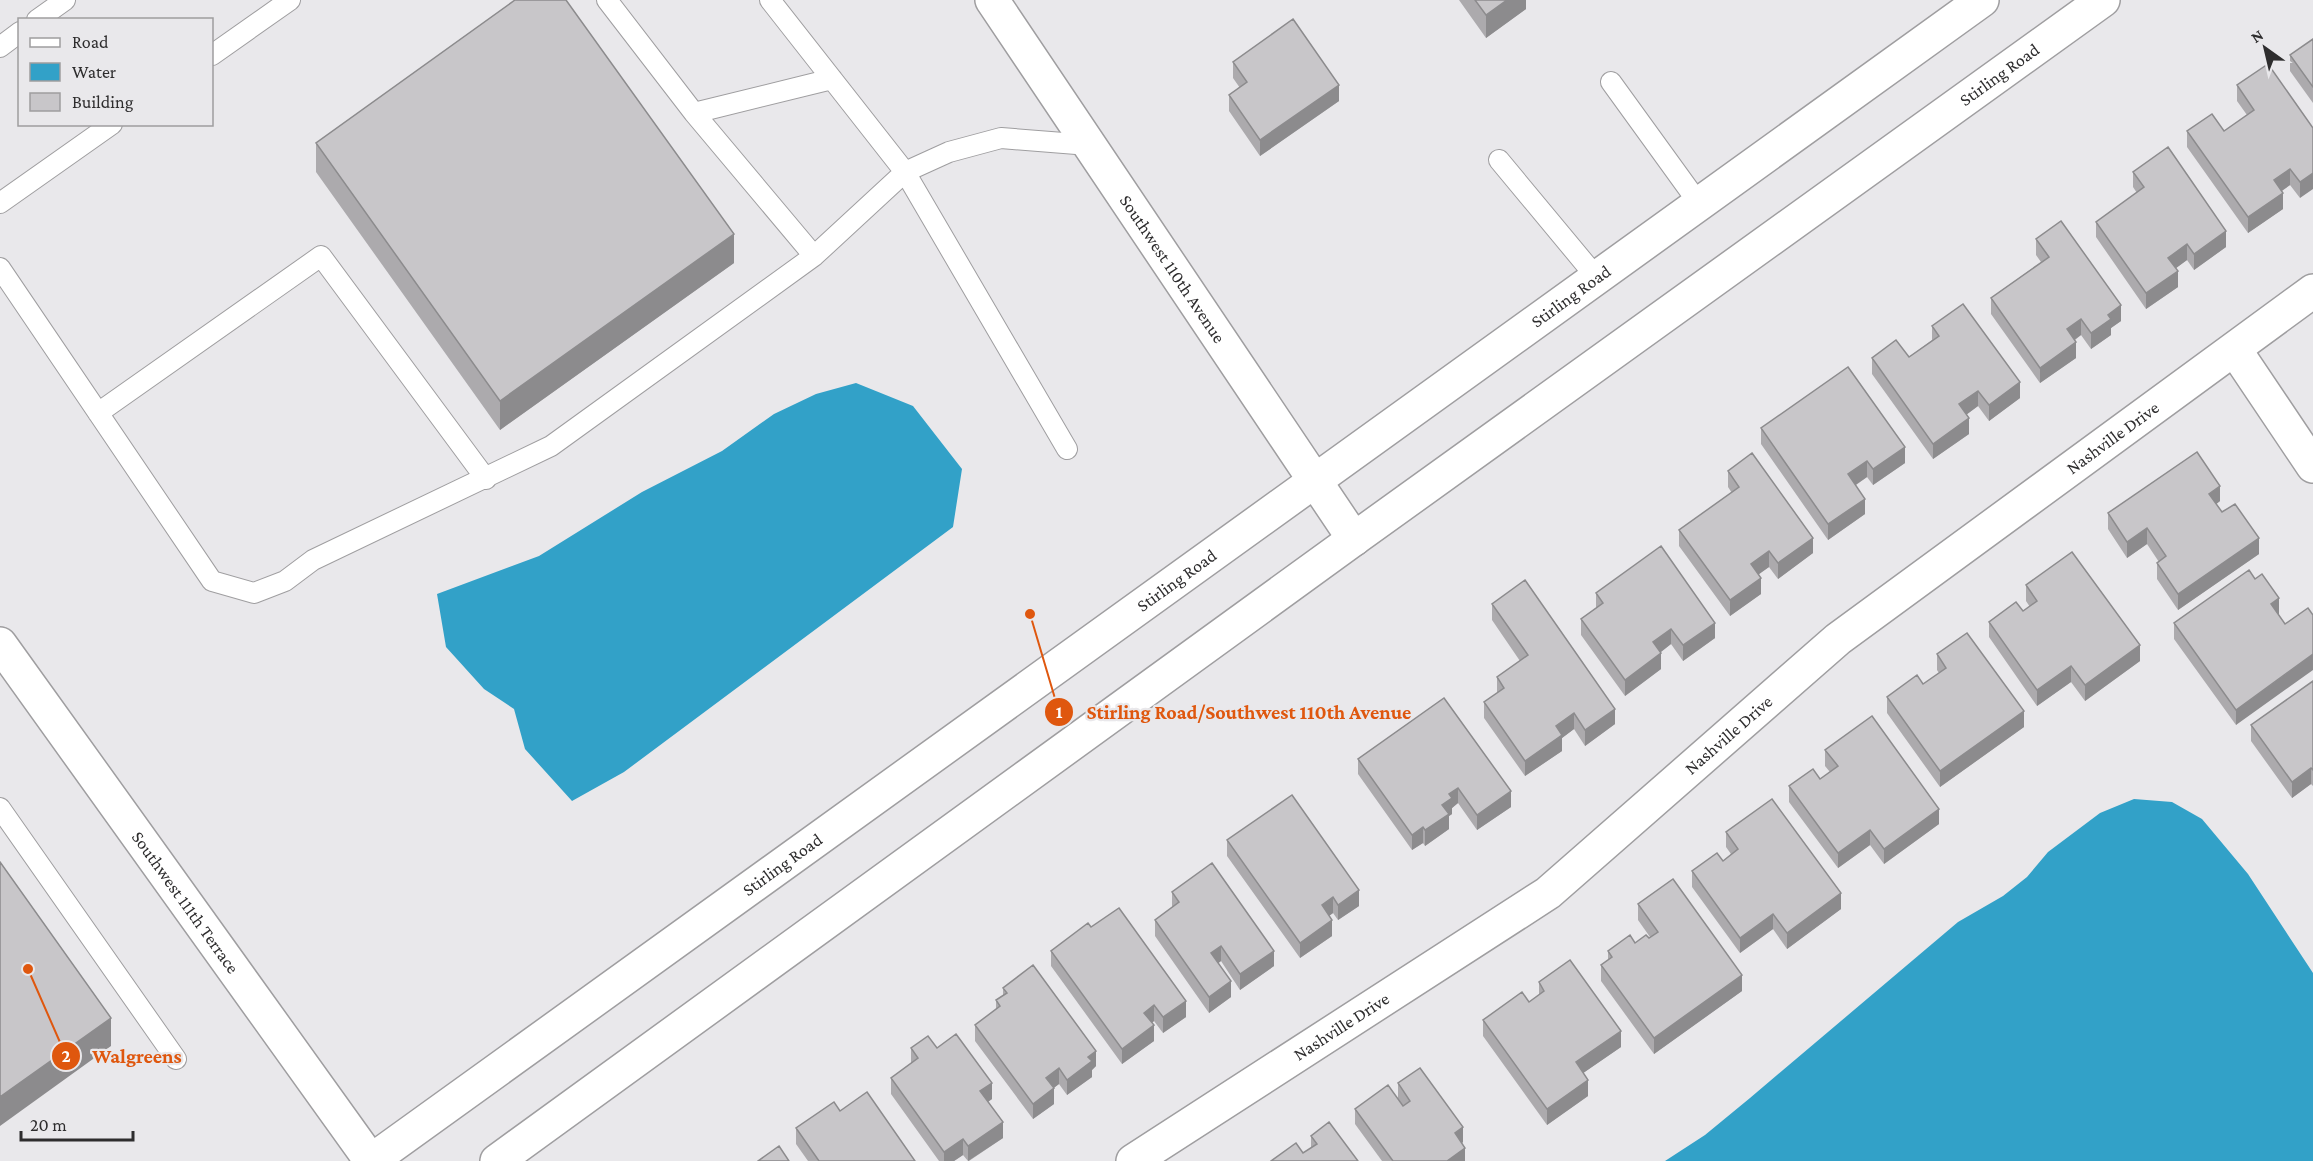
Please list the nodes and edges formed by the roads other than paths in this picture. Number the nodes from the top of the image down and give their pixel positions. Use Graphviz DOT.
graph roads {
  1 [pos="65,0"];
  2 [pos="290,0"];
  3 [pos="607,0"];
  4 [pos="770,0"];
  5 [pos="992,0"];
  6 [pos="1982,0"];
  7 [pos="2103,0"];
  8 [pos="40,18"];
  9 [pos="18,34"];
  10 [pos="0,47"];
  11 [pos="213,54"];
  12 [pos="832,79"];
  13 [pos="1611,82"];
  14 [pos="694,113"];
  15 [pos="109,126"];
  16 [pos="1089,145"];
  17 [pos="1499,160"];
  18 [pos="905,172"];
  19 [pos="0,203"];
  20 [pos="1700,205"];
  21 [pos="814,256"];
  22 [pos="0,268"];
  23 [pos="1597,278"];
  24 [pos="2313,291"];
  25 [pos="2235,350"];
  26 [pos="98,413"];
  27 [pos="1067,448"];
  28 [pos="2313,466"];
  29 [pos="486,479"];
  30 [pos="1313,482"];
  31 [pos="1354,538"];
  32 [pos="0,644"];
  33 [pos="2,814"];
  34 [pos="176,1059"];
  35 [pos="371,1161"];
  36 [pos="497,1161"];
  37 [pos="1133,1161"];
  1 -- 8 [label="lane"];
  2 -- 11 [label="lane"];
  3 -- 14 [label="lane"];
  4 -- 12 [label="lane"];
  5 -- 16 [label="main road, Southwest 110th Avenue"];
  6 -- 20 [label="main road, Stirling Road"];
  7 -- 31 [label="main road, Stirling Road"];
  9 -- 10 [label="lane"];
  12 -- 14 [label="lane"];
  12 -- 18 [label="lane"];
  13 -- 20 [label="lane"];
  14 -- 21 [label="lane"];
  15 -- 19 [label="lane"];
  16 -- 18 [label="lane"];
  16 -- 30 [label="main road, Southwest 110th Avenue"];
  17 -- 23 [label="lane"];
  18 -- 21 [label="lane"];
  18 -- 27 [label="lane"];
  20 -- 23 [label="main road, Stirling Road"];
  21 -- 29 [label="lane"];
  22 -- 26 [label="lane"];
  23 -- 30 [label="main road, Stirling Road"];
  24 -- 25 [label="main road, Nashville Drive"];
  25 -- 28 [label="main road"];
  25 -- 37 [label="main road, Nashville Drive"];
  26 -- 29 [label="lane"];
  26 -- 29 [label="lane"];
  30 -- 31 [label="main road, Southwest 110th Avenue"];
  30 -- 35 [label="main road, Stirling Road"];
  31 -- 36 [label="main road, Stirling Road"];
  32 -- 35 [label="main road, Southwest 111th Terrace"];
  33 -- 34 [label="lane"];
}
